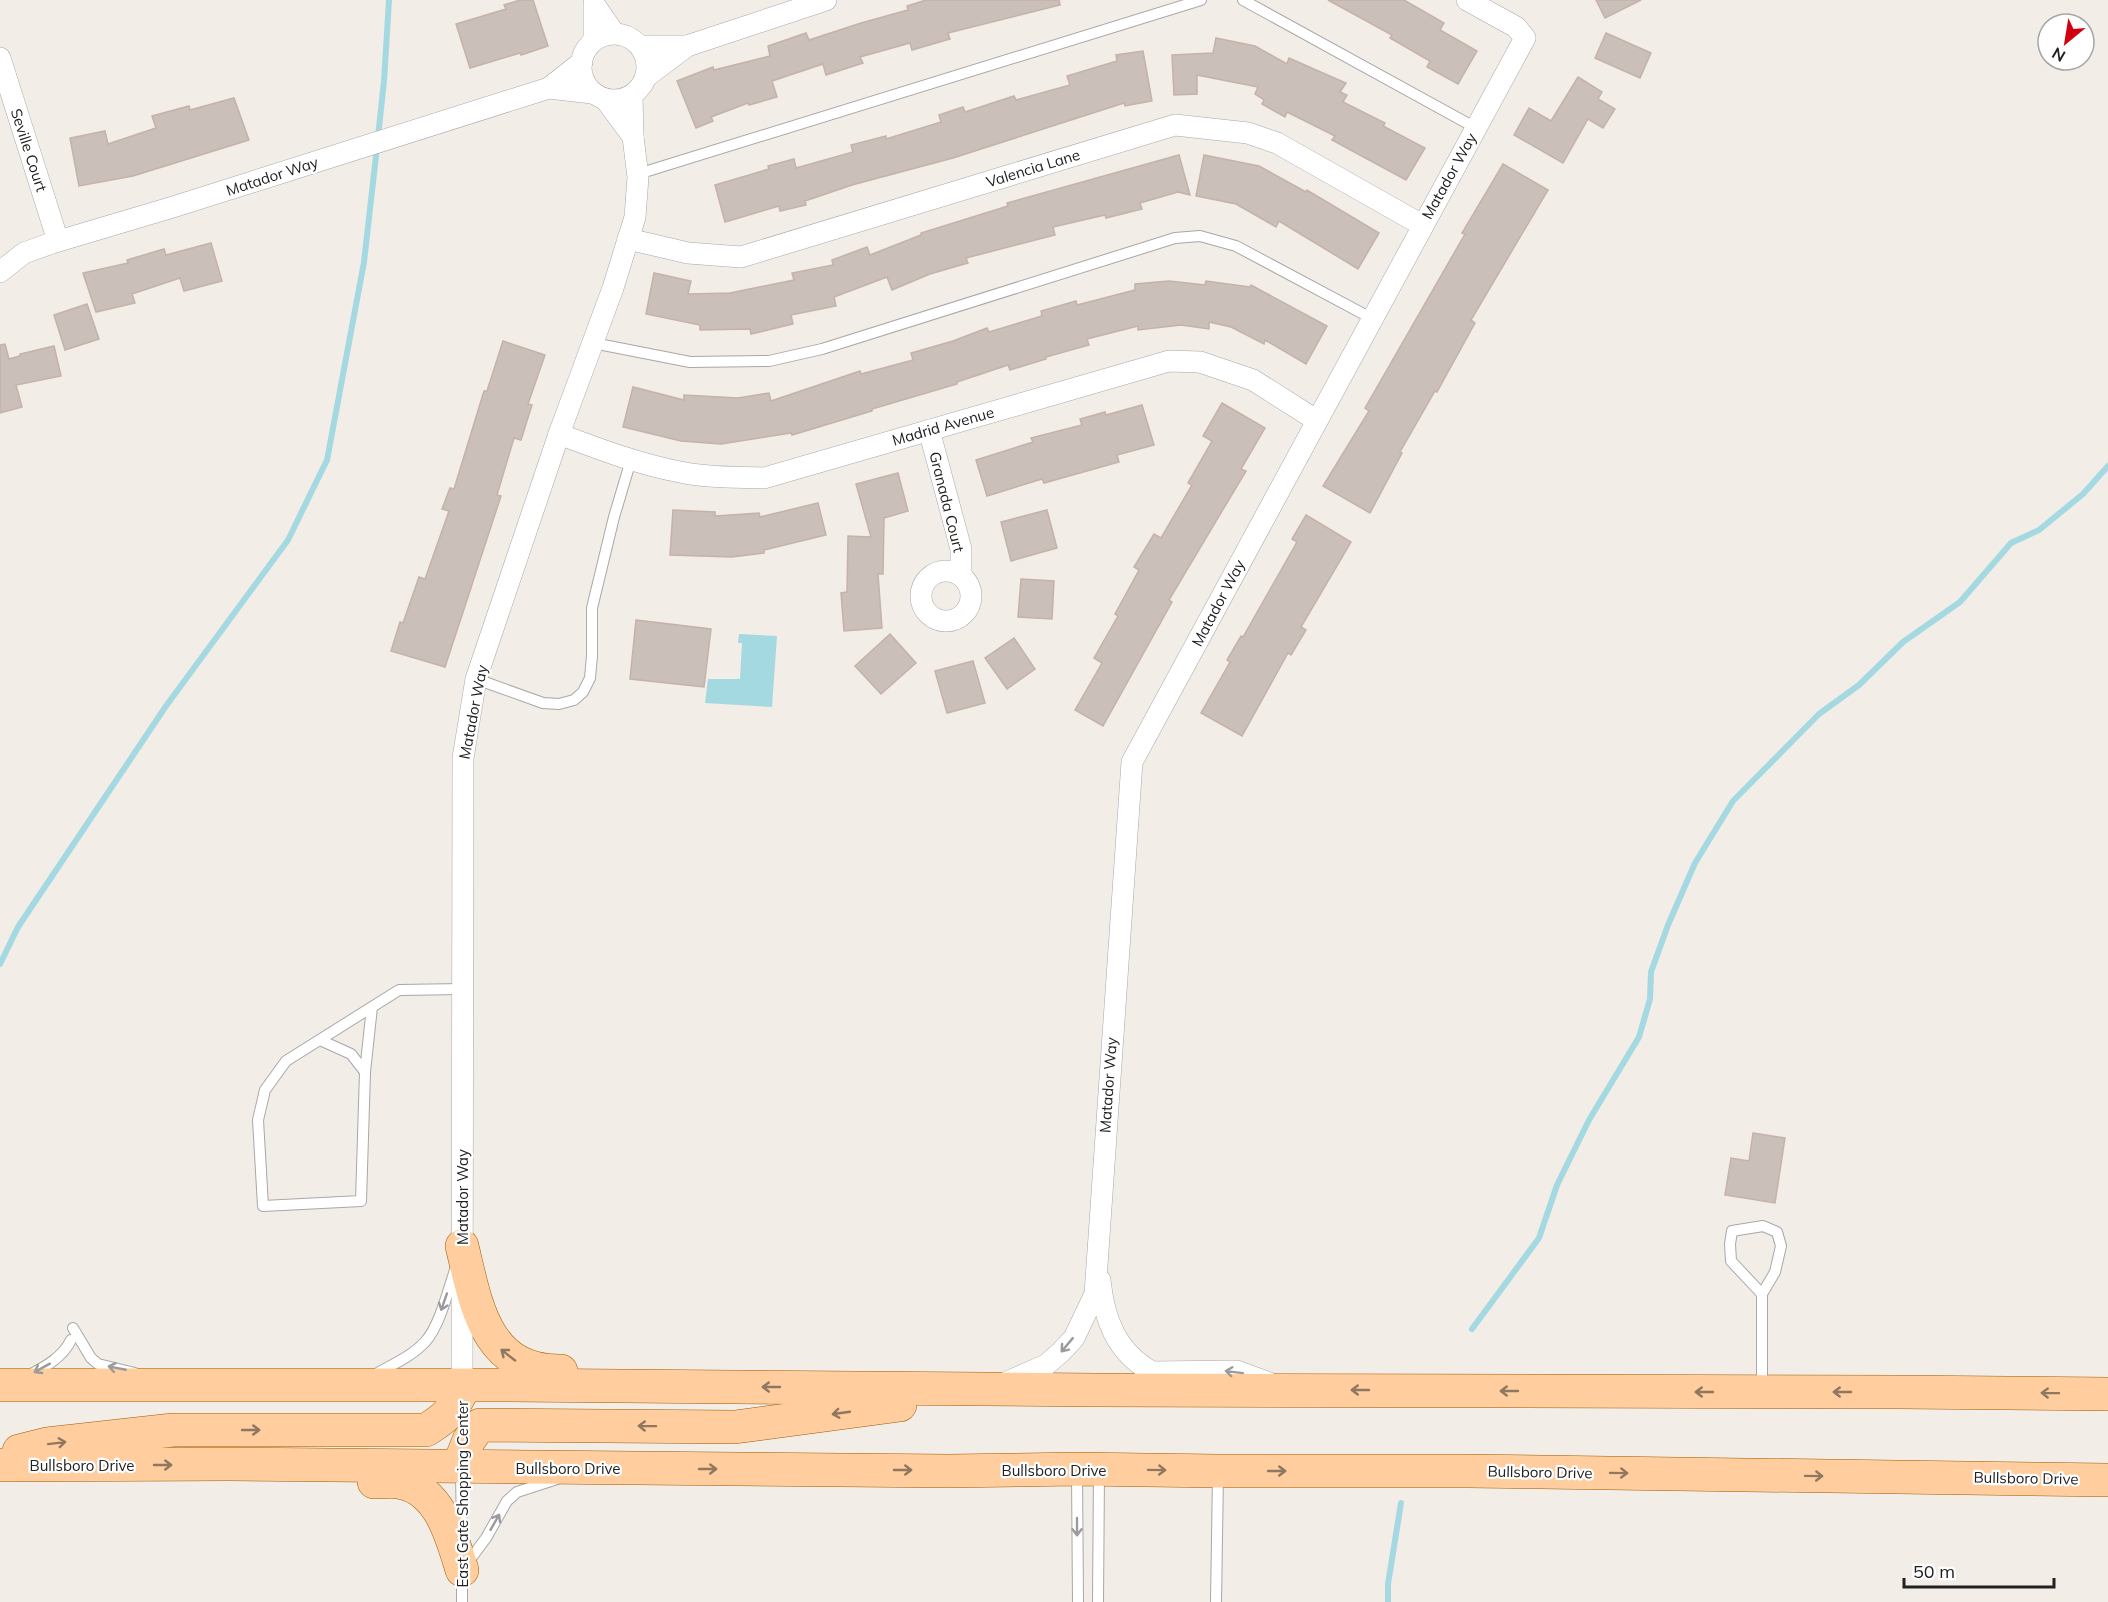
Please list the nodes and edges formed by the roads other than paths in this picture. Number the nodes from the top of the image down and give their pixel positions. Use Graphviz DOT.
graph roads {
  1 [pos="826,0"];
  2 [pos="1201,0"];
  3 [pos="1243,0"];
  4 [pos="1467,0"];
  5 [pos="593,2"];
  6 [pos="604,37"];
  7 [pos="641,46"];
  8 [pos="687,46"];
  9 [pos="0,58"];
  10 [pos="582,62"];
  11 [pos="646,78"];
  12 [pos="549,88"];
  13 [pos="598,96"];
  14 [pos="632,96"];
  15 [pos="1476,128"];
  16 [pos="633,137"];
  17 [pos="638,174"];
  18 [pos="1422,225"];
  19 [pos="628,239"];
  20 [pos="58,241"];
  21 [pos="0,272"];
  22 [pos="1371,318"];
  23 [pos="593,343"];
  24 [pos="1316,420"];
  25 [pos="929,430"];
  26 [pos="559,434"];
  27 [pos="631,460"];
  28 [pos="961,574"];
  29 [pos="476,679"];
  30 [pos="463,988"];
  31 [pos="372,1007"];
  32 [pos="320,1040"];
  33 [pos="365,1072"];
  34 [pos="462,1246"];
  35 [pos="1097,1250"];
  36 [pos="1762,1294"];
  37 [pos="73,1328"];
  38 [pos="71,1340"];
  39 [pos="2,1385"];
  40 [pos="173,1386"];
  41 [pos="344,1386"];
  42 [pos="665,1387"];
  43 [pos="462,1389"];
  44 [pos="997,1389"];
  45 [pos="1289,1390"];
  46 [pos="1762,1392"];
  47 [pos="2108,1394"];
  48 [pos="0,1455"];
  49 [pos="461,1464"];
  50 [pos="0,1465"];
  51 [pos="263,1465"];
  52 [pos="586,1468"];
  53 [pos="1088,1469"];
  54 [pos="1218,1471"];
  55 [pos="2108,1480"];
  56 [pos="462,1570"];
  57 [pos="462,1602"];
  58 [pos="1078,1602"];
  59 [pos="1098,1602"];
  60 [pos="1216,1602"];
  1 -- 8 [label="street"];
  2 -- 17 [label="lane"];
  3 -- 15 [label="lane"];
  4 -- 15 [label="street, Matador Way"];
  5 -- 6 [label="street"];
  6 -- 7 [label="street"];
  6 -- 10 [label="street"];
  7 -- 8 [label="street"];
  7 -- 11 [label="street"];
  8 -- 11 [label="street"];
  9 -- 20 [label="street, Seville Court"];
  10 -- 12 [label="street, Matador Way"];
  10 -- 13 [label="street"];
  11 -- 14 [label="street"];
  12 -- 13 [label="street, Matador Way"];
  12 -- 20 [label="street, Matador Way"];
  13 -- 14 [label="street"];
  13 -- 16 [label="street, Matador Way"];
  14 -- 16 [label="street, Matador Way"];
  15 -- 18 [label="street, Matador Way"];
  16 -- 17 [label="street, Matador Way"];
  17 -- 19 [label="street, Matador Way"];
  18 -- 19 [label="street, Valencia Lane"];
  18 -- 22 [label="street, Matador Way"];
  19 -- 23 [label="street, Matador Way"];
  20 -- 21 [label="street, Matador Way"];
  22 -- 23 [label="lane"];
  22 -- 24 [label="street, Matador Way"];
  23 -- 26 [label="street, Matador Way"];
  24 -- 25 [label="street, Madrid Avenue"];
  24 -- 35 [label="street, Matador Way"];
  25 -- 27 [label="street, Madrid Avenue"];
  25 -- 28 [label="street, Granada Court"];
  26 -- 27 [label="street, Madrid Avenue"];
  26 -- 29 [label="street, Matador Way"];
  27 -- 29 [label="lane"];
  29 -- 30 [label="street, Matador Way"];
  30 -- 31 [label="lane"];
  30 -- 34 [label="street, Matador Way"];
  31 -- 32 [label="lane"];
  31 -- 33 [label="lane"];
  32 -- 33 [label="lane"];
  32 -- 33 [label="lane"];
  34 -- 41 [label="lane, one-way"];
  42 -- 34 [label="main road, one-way"];
  34 -- 43 [label="street, Matador Way"];
  35 -- 44 [label="street, Matador Way, one-way"];
  45 -- 35 [label="street, one-way"];
  36 -- 36 [label="lane"];
  36 -- 46 [label="lane"];
  40 -- 37 [label="lane, one-way"];
  38 -- 39 [label="lane, one-way"];
  39 -- 40 [label="main road"];
  40 -- 41 [label="main road"];
  41 -- 43 [label="main road"];
  42 -- 43 [label="main road"];
  44 -- 42 [label="main road, one-way"];
  48 -- 43 [label="main road, one-way"];
  43 -- 49 [label="street, East Gate Shopping Center"];
  44 -- 45 [label="main road"];
  44 -- 49 [label="main road, one-way"];
  46 -- 45 [label="main road, one-way"];
  47 -- 46 [label="main road, one-way"];
  49 -- 51 [label="main road, Bullsboro Drive"];
  49 -- 52 [label="main road, Bullsboro Drive"];
  49 -- 56 [label="lane, East Gate Shopping Center"];
  50 -- 51 [label="main road, Bullsboro Drive, one-way"];
  51 -- 56 [label="main road"];
  52 -- 53 [label="main road, Bullsboro Drive, one-way"];
  56 -- 52 [label="lane, one-way"];
  53 -- 54 [label="main road, Bullsboro Drive, one-way"];
  53 -- 58 [label="lane, one-way"];
  53 -- 59 [label="lane"];
  54 -- 55 [label="main road, Bullsboro Drive, one-way"];
  54 -- 60 [label="lane"];
  56 -- 57 [label="lane, East Gate Shopping Center"];
}
